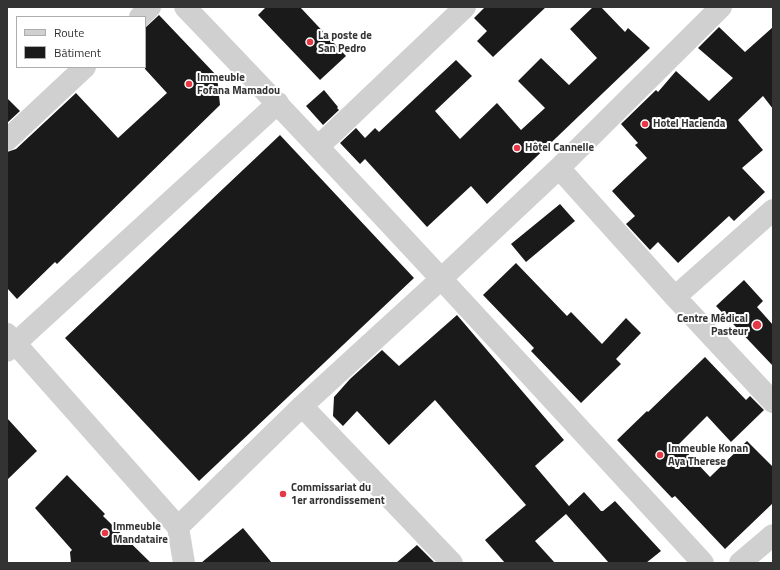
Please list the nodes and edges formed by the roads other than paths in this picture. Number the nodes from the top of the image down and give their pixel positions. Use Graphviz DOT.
graph roads {
  1 [pos="150,7"];
  2 [pos="185,7"];
  3 [pos="465,7"];
  4 [pos="721,7"];
  5 [pos="141,16"];
  6 [pos="84,68"];
  7 [pos="278,103"];
  8 [pos="7,140"];
  9 [pos="319,146"];
  10 [pos="559,168"];
  11 [pos="773,210"];
  12 [pos="441,279"];
  13 [pos="675,297"];
  14 [pos="10,343"];
  15 [pos="773,402"];
  16 [pos="302,406"];
  17 [pos="178,527"];
  18 [pos="773,535"];
  19 [pos="184,563"];
  20 [pos="452,563"];
  21 [pos="703,563"];
  22 [pos="740,563"];
  1 -- 5 [label="street"];
  2 -- 7 [label="street"];
  3 -- 9 [label="street"];
  4 -- 10 [label="street"];
  6 -- 8 [label="street"];
  7 -- 9 [label="street"];
  7 -- 14 [label="street"];
  9 -- 12 [label="street"];
  10 -- 12 [label="street"];
  10 -- 13 [label="street"];
  11 -- 13 [label="street"];
  12 -- 16 [label="street"];
  12 -- 21 [label="street"];
  13 -- 15 [label="street"];
  14 -- 17 [label="street"];
  16 -- 17 [label="street"];
  16 -- 20 [label="street"];
  17 -- 19 [label="street"];
  18 -- 22 [label="street"];
}
